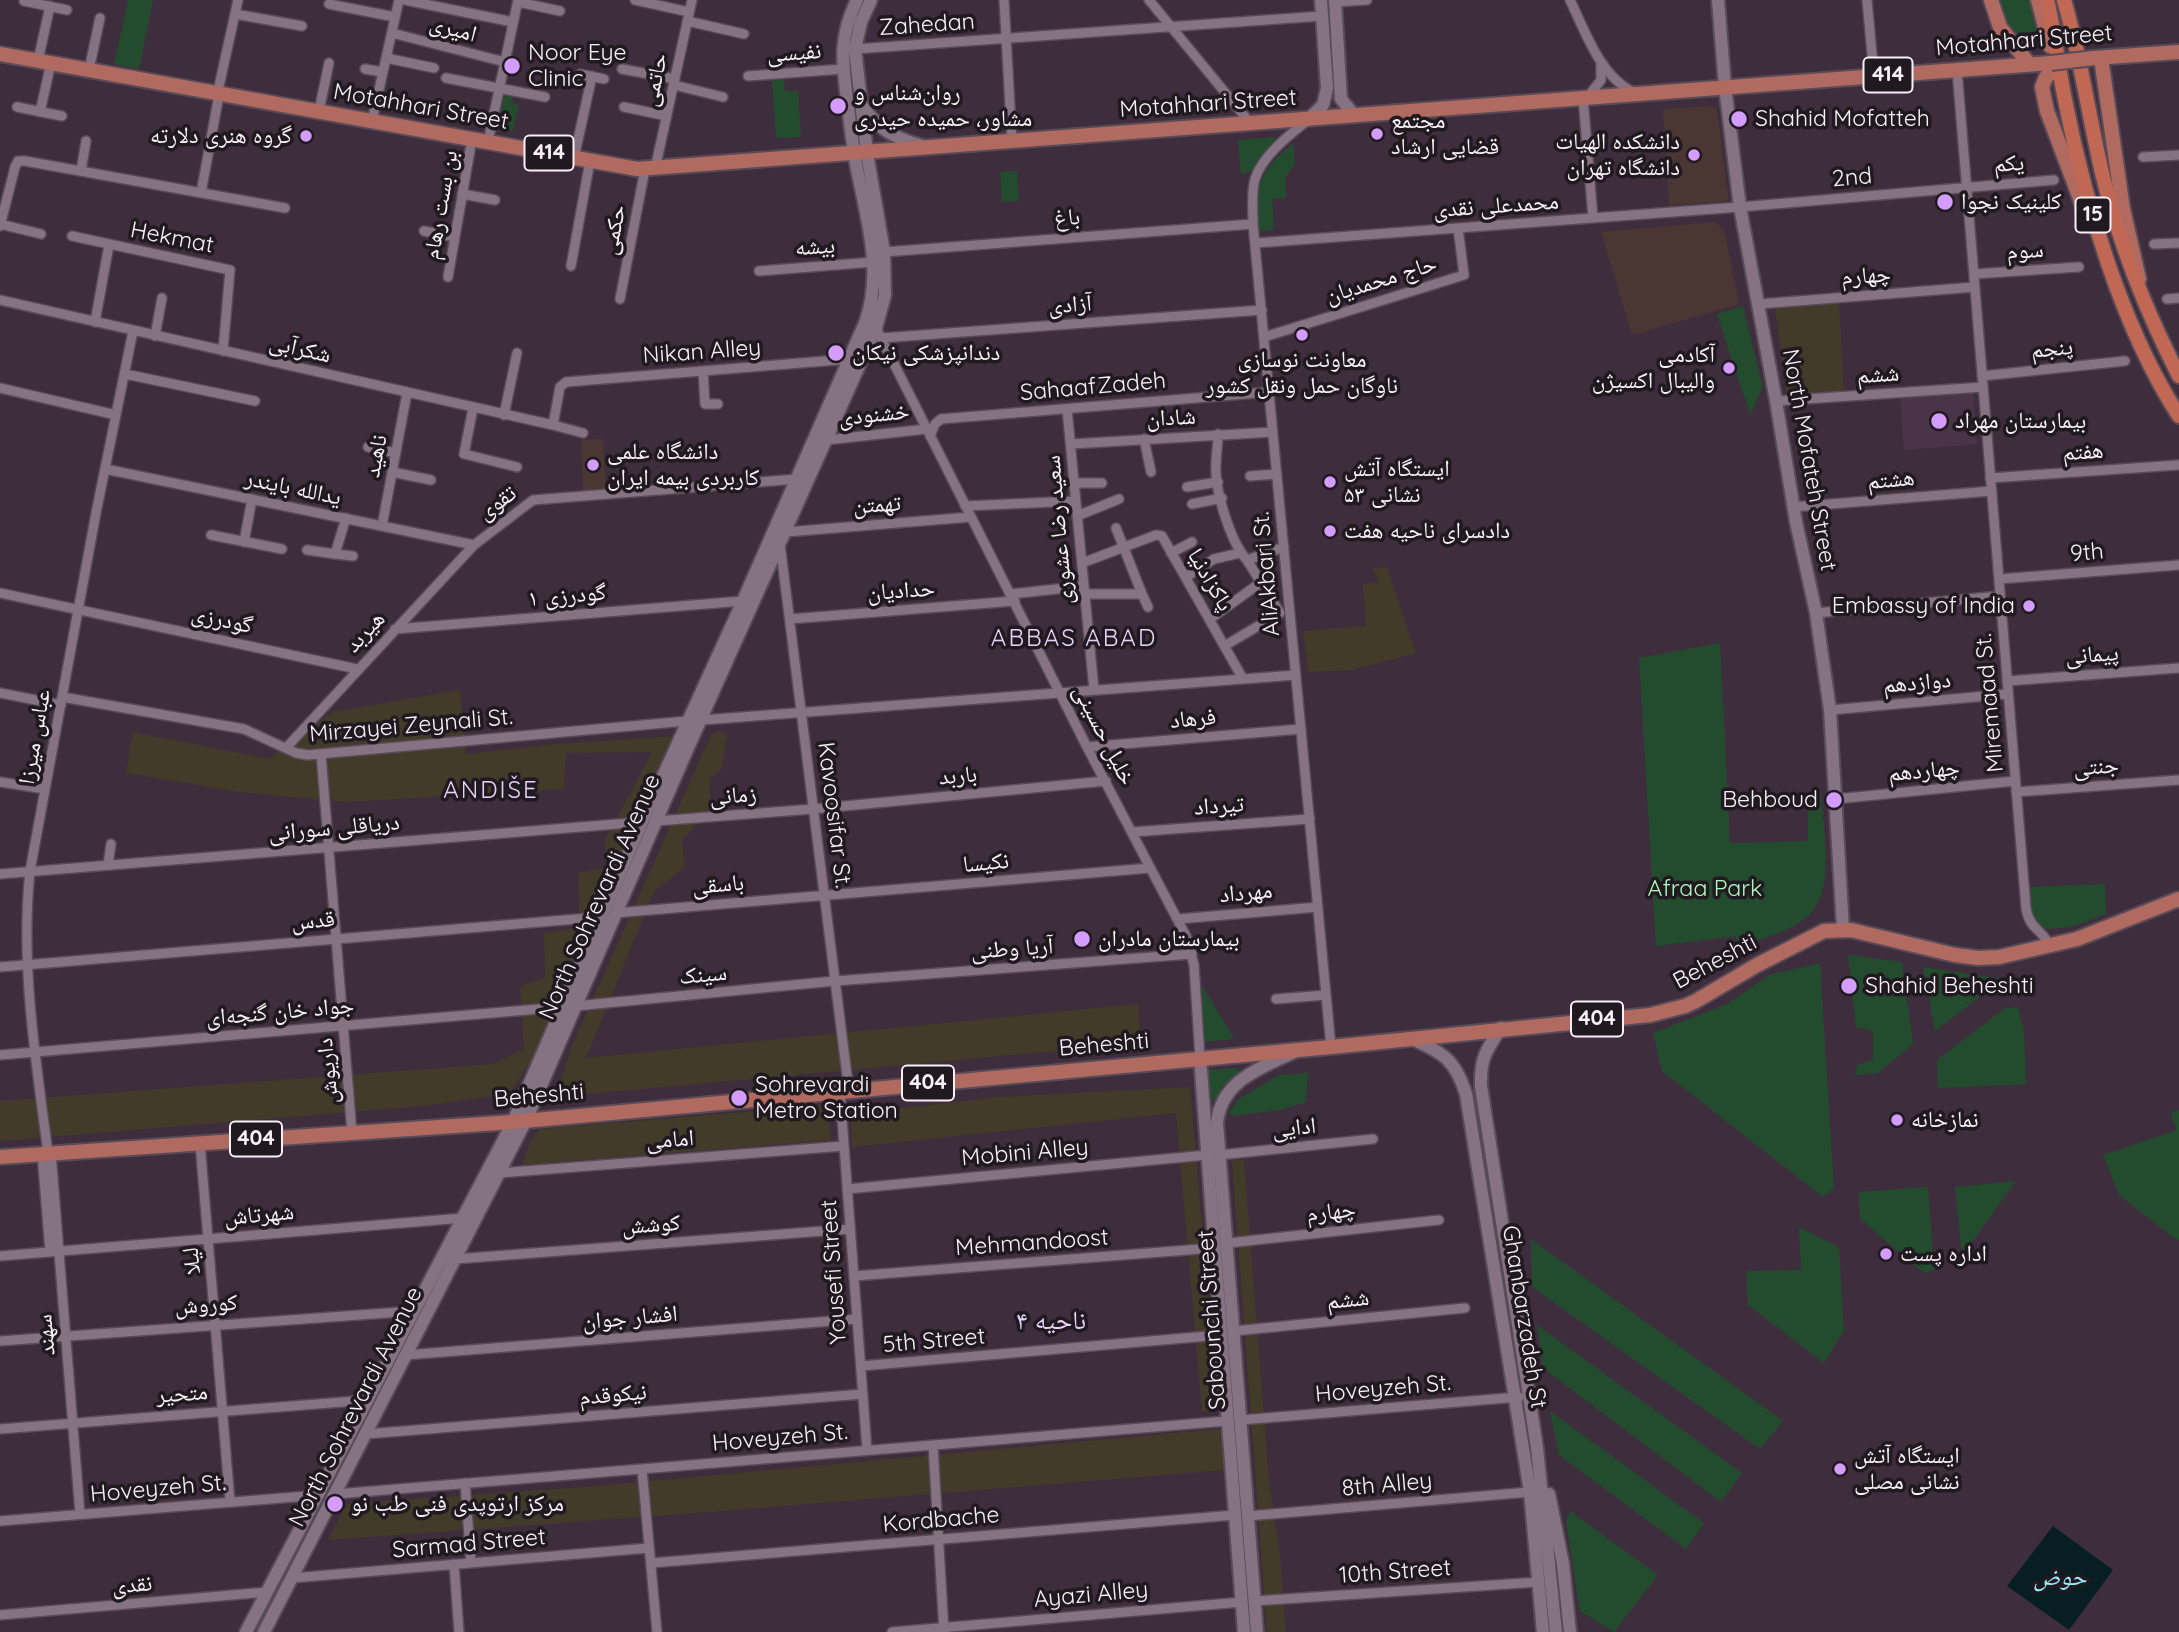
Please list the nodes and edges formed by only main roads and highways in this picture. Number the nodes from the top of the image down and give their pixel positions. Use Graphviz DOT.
graph roads {
  1 [pos="857,0"];
  2 [pos="871,0"];
  3 [pos="1321,0"];
  4 [pos="1718,0"];
  5 [pos="1991,0"];
  6 [pos="2038,0"];
  7 [pos="2047,0"];
  8 [pos="2064,0"];
  9 [pos="1335,1"];
  10 [pos="2179,52"];
  11 [pos="0,54"];
  12 [pos="2097,58"];
  13 [pos="2029,64"];
  14 [pos="2052,67"];
  15 [pos="1725,87"];
  16 [pos="2064,100"];
  17 [pos="859,102"];
  18 [pos="1355,116"];
  19 [pos="1309,119"];
  20 [pos="929,148"];
  21 [pos="859,157"];
  22 [pos="2143,298"];
  23 [pos="2133,330"];
  24 [pos="2179,376"];
  25 [pos="2179,416"];
  26 [pos="702,720"];
  27 [pos="687,721"];
  28 [pos="2179,899"];
  29 [pos="1843,929"];
  30 [pos="569,1007"];
  31 [pos="1501,1028"];
  32 [pos="1408,1037"];
  33 [pos="1300,1049"];
  34 [pos="1200,1058"];
  35 [pos="519,1121"];
  36 [pos="1213,1155"];
  37 [pos="0,1157"];
  38 [pos="1522,1397"];
  39 [pos="1241,1420"];
  40 [pos="1227,1421"];
  41 [pos="1537,1448"];
  42 [pos="336,1494"];
  43 [pos="319,1495"];
  44 [pos="1241,1516"];
  45 [pos="1248,1601"];
  46 [pos="246,1632"];
  47 [pos="264,1632"];
  48 [pos="1244,1632"];
  49 [pos="1257,1632"];
  50 [pos="1543,1632"];
  51 [pos="1556,1632"];
  52 [pos="1570,1632"];
  1 -- 21 [label="main road"];
  2 -- 17 [label="main road"];
  3 -- 19 [label="main road"];
  4 -- 15 [label="main road, North Mofateh Street"];
  5 -- 13 [label="main road"];
  6 -- 16 [label="main road"];
  7 -- 16 [label="highway, 15"];
  8 -- 22 [label="highway, 15"];
  9 -- 18 [label="main road"];
  10 -- 12 [label="main road, Motahhari Street"];
  11 -- 21 [label="main road, Motahhari Street / 414"];
  12 -- 14 [label="main road, Motahhari Street, bridge"];
  12 -- 22 [label="main road"];
  13 -- 14 [label="main road, Motahhari Street / 414"];
  13 -- 15 [label="main road, Motahhari Street / 414"];
  14 -- 23 [label="main road"];
  15 -- 18 [label="main road, Motahhari Street / 414"];
  15 -- 29 [label="main road, North Mofateh Street"];
  16 -- 23 [label="highway, 15"];
  17 -- 20 [label="main road"];
  17 -- 21 [label="main road"];
  18 -- 19 [label="main road, Motahhari Street / 414"];
  19 -- 20 [label="main road, Motahhari Street / 414"];
  20 -- 21 [label="main road, Motahhari Street / 414"];
  21 -- 26 [label="main road, North Sohrevardi Avenue"];
  21 -- 27 [label="main road, North Sohrevardi Avenue"];
  22 -- 24 [label="highway, 15"];
  23 -- 25 [label="highway, 15"];
  26 -- 27 [label="main road"];
  26 -- 30 [label="main road, North Sohrevardi Avenue"];
  27 -- 30 [label="main road, North Sohrevardi Avenue"];
  28 -- 29 [label="main road, Beheshti / 404"];
  29 -- 31 [label="main road, Beheshti / 404"];
  30 -- 35 [label="main road, North Sohrevardi Avenue"];
  31 -- 32 [label="main road, Beheshti / 404"];
  31 -- 38 [label="main road, Ghanbarzadeh St"];
  32 -- 33 [label="main road, Beheshti / 404"];
  32 -- 38 [label="main road, Ghanbarzadeh St"];
  33 -- 34 [label="main road, Beheshti / 404"];
  33 -- 36 [label="main road, Sabounchi Street"];
  34 -- 35 [label="main road, Beheshti / 404"];
  34 -- 36 [label="main road, Sabounchi Street"];
  35 -- 37 [label="main road, Beheshti / 404"];
  35 -- 42 [label="main road, North Sohrevardi Avenue"];
  35 -- 43 [label="main road, North Sohrevardi Avenue"];
  36 -- 39 [label="main road, Sabounchi Street"];
  36 -- 40 [label="main road, Sabounchi Street"];
  38 -- 41 [label="main road, Ghanbarzadeh St"];
  38 -- 50 [label="main road, Ghanbarzadeh St"];
  39 -- 40 [label="main road"];
  39 -- 44 [label="main road, Sabounchi Street"];
  40 -- 44 [label="main road, Sabounchi Street"];
  41 -- 51 [label="main road, Ghanbarzadeh St"];
  41 -- 52 [label="main road"];
  42 -- 43 [label="main road"];
  42 -- 47 [label="main road, North Sohrevardi Avenue"];
  43 -- 46 [label="main road, North Sohrevardi Avenue"];
  44 -- 45 [label="main road, Sabounchi Street"];
  45 -- 48 [label="main road, Sabounchi Street"];
  45 -- 49 [label="main road, Sabounchi Street"];
}
